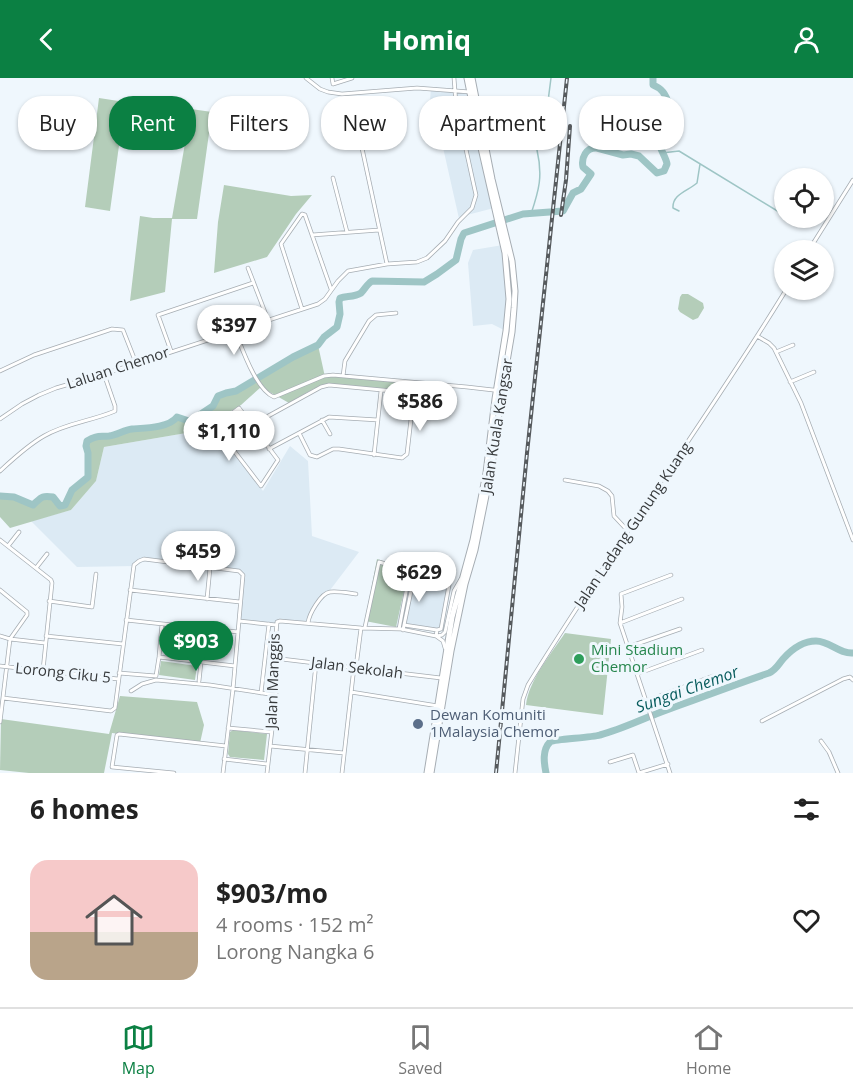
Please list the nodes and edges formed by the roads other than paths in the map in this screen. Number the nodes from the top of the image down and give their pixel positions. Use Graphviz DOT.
graph roads {
  1 [pos="306,78"];
  2 [pos="332,78"];
  3 [pos="352,78"];
  4 [pos="454,78"];
  5 [pos="467,78"];
  6 [pos="472,78"];
  7 [pos="454,91"];
  8 [pos="472,91"];
  9 [pos="362,150"];
  10 [pos="333,178"];
  11 [pos="853,180"];
  12 [pos="380,230"];
  13 [pos="347,232"];
  14 [pos="312,235"];
  15 [pos="816,240"];
  16 [pos="387,264"];
  17 [pos="248,268"];
  18 [pos="254,283"];
  19 [pos="331,290"];
  20 [pos="780,300"];
  21 [pos="302,309"];
  22 [pos="396,313"];
  23 [pos="268,320"];
  24 [pos="235,331"];
  25 [pos="757,336"];
  26 [pos="793,345"];
  27 [pos="171,351"];
  28 [pos="776,352"];
  29 [pos="136,363"];
  30 [pos="0,371"];
  31 [pos="814,372"];
  32 [pos="104,374"];
  33 [pos="343,376"];
  34 [pos="790,382"];
  35 [pos="416,383"];
  36 [pos="381,390"];
  37 [pos="499,391"];
  38 [pos="414,393"];
  39 [pos="0,419"];
  40 [pos="322,420"];
  41 [pos="378,420"];
  42 [pos="252,425"];
  43 [pos="299,433"];
  44 [pos="330,434"];
  45 [pos="269,448"];
  46 [pos="374,454"];
  47 [pos="0,471"];
  48 [pos="566,480"];
  49 [pos="628,531"];
  50 [pos="19,532"];
  51 [pos="0,540"];
  52 [pos="853,540"];
  53 [pos="8,546"];
  54 [pos="47,554"];
  55 [pos="36,568"];
  56 [pos="210,568"];
  57 [pos="96,574"];
  58 [pos="463,575"];
  59 [pos="671,575"];
  60 [pos="130,590"];
  61 [pos="0,591"];
  62 [pos="356,594"];
  63 [pos="207,599"];
  64 [pos="682,599"];
  65 [pos="49,601"];
  66 [pos="240,602"];
  67 [pos="126,620"];
  68 [pos="239,621"];
  69 [pos="308,623"];
  70 [pos="620,623"];
  71 [pos="162,624"];
  72 [pos="269,624"];
  73 [pos="276,624"];
  74 [pos="363,628"];
  75 [pos="402,628"];
  76 [pos="680,629"];
  77 [pos="436,630"];
  78 [pos="238,633"];
  79 [pos="0,636"];
  80 [pos="46,636"];
  81 [pos="436,636"];
  82 [pos="10,639"];
  83 [pos="45,643"];
  84 [pos="123,644"];
  85 [pos="628,647"];
  86 [pos="702,650"];
  87 [pos="446,655"];
  88 [pos="159,657"];
  89 [pos="273,658"];
  90 [pos="201,662"];
  91 [pos="316,663"];
  92 [pos="0,666"];
  93 [pos="8,666"];
  94 [pos="235,666"];
  95 [pos="355,667"];
  96 [pos="42,670"];
  97 [pos="119,673"];
  98 [pos="637,674"];
  99 [pos="712,676"];
  100 [pos="444,678"];
  101 [pos="118,679"];
  102 [pos="853,680"];
  103 [pos="199,681"];
  104 [pos="2,689"];
  105 [pos="233,689"];
  106 [pos="131,691"];
  107 [pos="351,692"];
  108 [pos="261,693"];
  109 [pos="276,695"];
  110 [pos="3,698"];
  111 [pos="646,701"];
  112 [pos="439,706"];
  113 [pos="762,721"];
  114 [pos="0,722"];
  115 [pos="228,728"];
  116 [pos="272,732"];
  117 [pos="821,741"];
  118 [pos="226,746"];
  119 [pos="270,746"];
  120 [pos="307,749"];
  121 [pos="344,753"];
  122 [pos="224,759"];
  123 [pos="610,762"];
  124 [pos="268,764"];
  125 [pos="668,764"];
  126 [pos="174,773"];
  127 [pos="223,773"];
  128 [pos="267,773"];
  129 [pos="304,773"];
  130 [pos="342,773"];
  131 [pos="429,773"];
  132 [pos="515,773"];
  133 [pos="639,773"];
  134 [pos="670,773"];
  135 [pos="838,773"];
  1 -- 7 [label="street"];
  2 -- 3 [label="street"];
  4 -- 7 [label="street"];
  5 -- 8 [label="highway, Jalan Kuala Kangsar"];
  6 -- 8 [label="highway, Jalan Kuala Kangsar"];
  7 -- 8 [label="street"];
  7 -- 16 [label="street, Laluan Chemor"];
  8 -- 37 [label="highway, Jalan Kuala Kangsar"];
  9 -- 12 [label="street"];
  10 -- 13 [label="street"];
  11 -- 15 [label="street"];
  12 -- 13 [label="street"];
  12 -- 16 [label="street"];
  13 -- 14 [label="street"];
  14 -- 19 [label="street"];
  14 -- 21 [label="street"];
  16 -- 19 [label="street, Laluan Chemor"];
  17 -- 18 [label="street"];
  18 -- 23 [label="street"];
  18 -- 27 [label="street"];
  19 -- 21 [label="street, Laluan Chemor"];
  20 -- 25 [label="street, Jalan Ladang Gunung Kuang"];
  21 -- 23 [label="street, Laluan Chemor"];
  22 -- 33 [label="street"];
  23 -- 24 [label="street, Laluan Chemor"];
  24 -- 27 [label="street, Laluan Chemor"];
  24 -- 33 [label="street"];
  25 -- 28 [label="street"];
  25 -- 49 [label="street, Jalan Ladang Gunung Kuang"];
  26 -- 28 [label="street"];
  27 -- 29 [label="street, Laluan Chemor"];
  28 -- 34 [label="street"];
  29 -- 30 [label="street"];
  29 -- 32 [label="street, Laluan Chemor"];
  31 -- 34 [label="street"];
  32 -- 39 [label="street, Laluan Chemor"];
  32 -- 47 [label="street"];
  33 -- 35 [label="street"];
  34 -- 52 [label="street"];
  35 -- 37 [label="street"];
  35 -- 38 [label="street"];
  36 -- 38 [label="street"];
  36 -- 41 [label="street"];
  36 -- 42 [label="street"];
  37 -- 58 [label="highway, Jalan Kuala Kangsar"];
  37 -- 100 [label="highway, Jalan Kuala Kangsar"];
  38 -- 46 [label="street"];
  40 -- 41 [label="street"];
  40 -- 43 [label="street"];
  40 -- 44 [label="street"];
  41 -- 46 [label="street"];
  42 -- 45 [label="street"];
  42 -- 45 [label="street"];
  43 -- 45 [label="street"];
  43 -- 46 [label="street"];
  48 -- 49 [label="street"];
  49 -- 132 [label="street, Jalan Ladang Gunung Kuang"];
  50 -- 53 [label="street"];
  51 -- 53 [label="street"];
  53 -- 55 [label="street"];
  54 -- 55 [label="street"];
  55 -- 65 [label="street"];
  56 -- 60 [label="street"];
  56 -- 63 [label="street"];
  56 -- 66 [label="street"];
  57 -- 65 [label="street"];
  58 -- 81 [label="street"];
  58 -- 87 [label="highway, Jalan Kuala Kangsar"];
  59 -- 70 [label="street"];
  60 -- 63 [label="street"];
  60 -- 67 [label="street"];
  61 -- 82 [label="street"];
  62 -- 69 [label="street"];
  63 -- 66 [label="street"];
  64 -- 70 [label="street"];
  65 -- 80 [label="street"];
  66 -- 68 [label="street"];
  67 -- 71 [label="street"];
  67 -- 84 [label="street"];
  68 -- 72 [label="street, Jalan Manggis"];
  68 -- 78 [label="street"];
  69 -- 73 [label="street"];
  69 -- 74 [label="street"];
  70 -- 85 [label="street"];
  71 -- 78 [label="street"];
  71 -- 88 [label="street"];
  72 -- 73 [label="street, Jalan Manggis"];
  72 -- 108 [label="street"];
  73 -- 89 [label="street, Jalan Manggis"];
  74 -- 75 [label="street"];
  74 -- 75 [label="street"];
  74 -- 95 [label="street"];
  75 -- 77 [label="street"];
  75 -- 77 [label="street"];
  75 -- 81 [label="street"];
  76 -- 85 [label="street"];
  77 -- 81 [label="street"];
  78 -- 94 [label="street"];
  79 -- 82 [label="street"];
  80 -- 83 [label="street"];
  80 -- 84 [label="street"];
  81 -- 87 [label="street"];
  82 -- 83 [label="street"];
  82 -- 93 [label="street"];
  83 -- 96 [label="street"];
  84 -- 97 [label="street"];
  85 -- 98 [label="street"];
  86 -- 98 [label="street"];
  87 -- 100 [label="highway, Jalan Kuala Kangsar"];
  88 -- 90 [label="street"];
  88 -- 97 [label="street"];
  89 -- 91 [label="street, Jalan Sekolah"];
  89 -- 109 [label="street, Jalan Manggis"];
  90 -- 94 [label="street"];
  90 -- 103 [label="street"];
  91 -- 95 [label="street, Jalan Sekolah"];
  91 -- 120 [label="street"];
  92 -- 93 [label="street, Lorong Ciku 5"];
  93 -- 96 [label="street, Lorong Ciku 5"];
  93 -- 104 [label="street"];
  94 -- 105 [label="street"];
  95 -- 100 [label="street, Jalan Sekolah"];
  95 -- 107 [label="street"];
  96 -- 101 [label="street, Lorong Ciku 5"];
  97 -- 101 [label="street"];
  98 -- 111 [label="street"];
  99 -- 111 [label="street"];
  100 -- 112 [label="highway, Jalan Kuala Kangsar"];
  101 -- 110 [label="street"];
  102 -- 113 [label="street"];
  104 -- 110 [label="street"];
  105 -- 106 [label="street"];
  105 -- 108 [label="street"];
  105 -- 115 [label="street"];
  107 -- 112 [label="street"];
  107 -- 121 [label="street"];
  108 -- 109 [label="street"];
  109 -- 116 [label="street, Jalan Manggis"];
  110 -- 114 [label="street"];
  111 -- 125 [label="street"];
  112 -- 131 [label="highway, Jalan Kuala Kangsar"];
  115 -- 116 [label="street"];
  115 -- 118 [label="street"];
  116 -- 119 [label="street, Jalan Manggis"];
  117 -- 135 [label="street"];
  118 -- 122 [label="street"];
  118 -- 126 [label="street"];
  119 -- 120 [label="street"];
  119 -- 124 [label="street, Jalan Manggis"];
  120 -- 121 [label="street"];
  120 -- 129 [label="street"];
  121 -- 130 [label="street"];
  122 -- 124 [label="street"];
  122 -- 127 [label="street"];
  123 -- 133 [label="street"];
  124 -- 128 [label="street, Jalan Manggis"];
  125 -- 133 [label="street"];
  125 -- 134 [label="street"];
}
